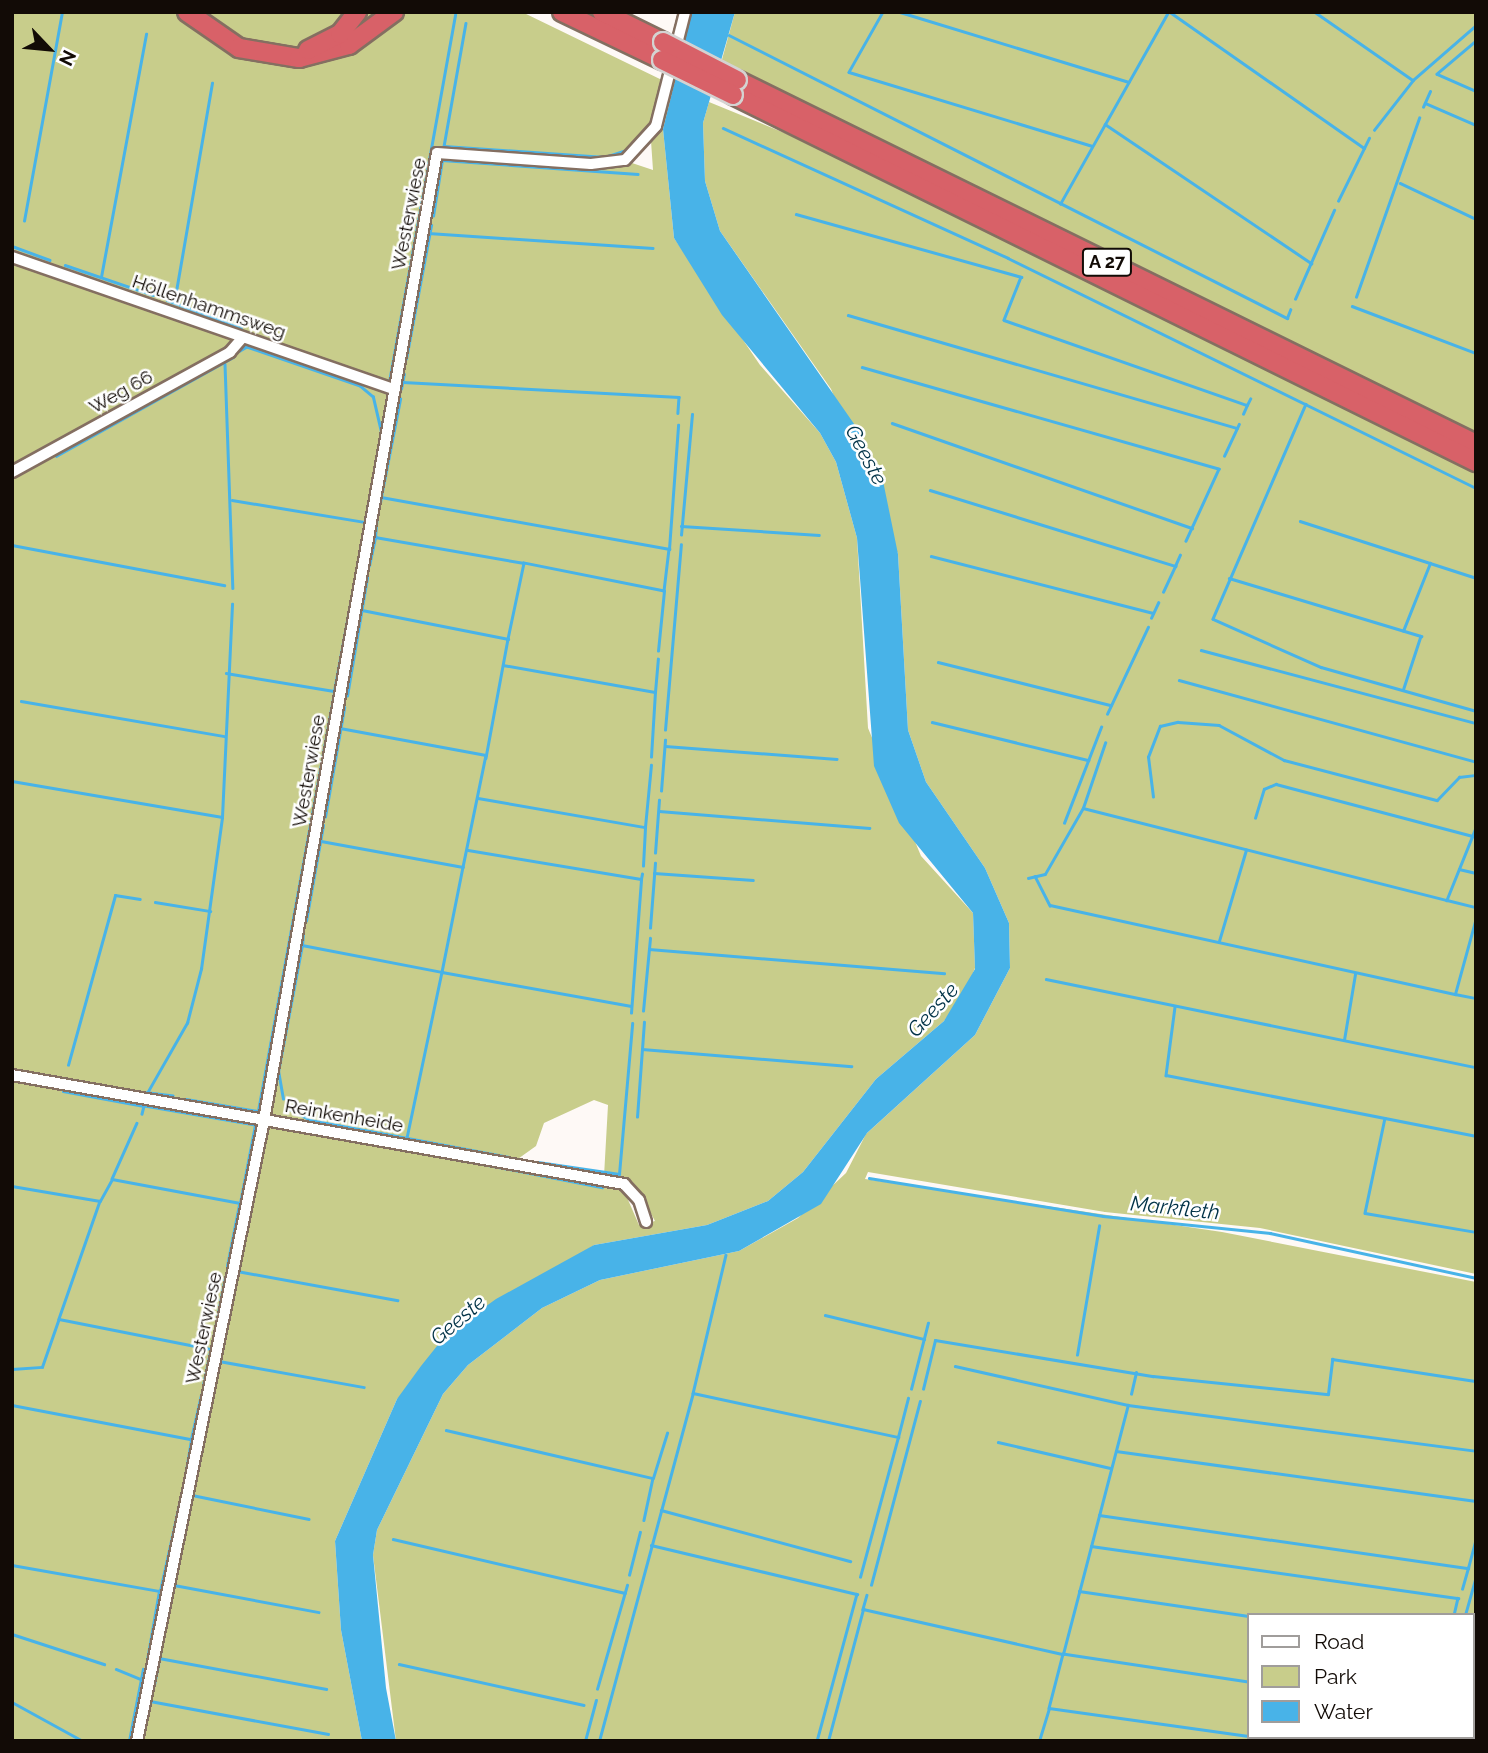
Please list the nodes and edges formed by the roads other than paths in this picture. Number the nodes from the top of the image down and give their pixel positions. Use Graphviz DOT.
graph roads {
  1 [pos="187,12"];
  2 [pos="357,12"];
  3 [pos="394,12"];
  4 [pos="562,12"];
  5 [pos="602,12"];
  6 [pos="685,12"];
  7 [pos="662,51"];
  8 [pos="270,55"];
  9 [pos="735,87"];
  10 [pos="12,257"];
  11 [pos="242,338"];
  12 [pos="395,390"];
  13 [pos="1476,444"];
  14 [pos="1476,462"];
  15 [pos="12,472"];
  16 [pos="12,1075"];
  17 [pos="264,1120"];
  18 [pos="646,1222"];
  19 [pos="137,1741"];
  1 -- 8 [label="highway"];
  2 -- 8 [label="highway"];
  3 -- 8 [label="highway"];
  4 -- 7 [label="highway, A 27"];
  5 -- 7 [label="highway, A 27"];
  6 -- 12 [label="street, Westerwiese"];
  7 -- 9 [label="highway, A 27, bridge"];
  9 -- 13 [label="highway, A 27"];
  9 -- 14 [label="highway, A 27"];
  10 -- 11 [label="street, Höllenhammsweg"];
  11 -- 12 [label="street, Höllenhammsweg"];
  11 -- 15 [label="street, Weg 66"];
  12 -- 17 [label="street, Westerwiese"];
  16 -- 17 [label="street, Reinkenheide"];
  17 -- 18 [label="street, Reinkenheide"];
  17 -- 19 [label="street, Westerwiese"];
}
